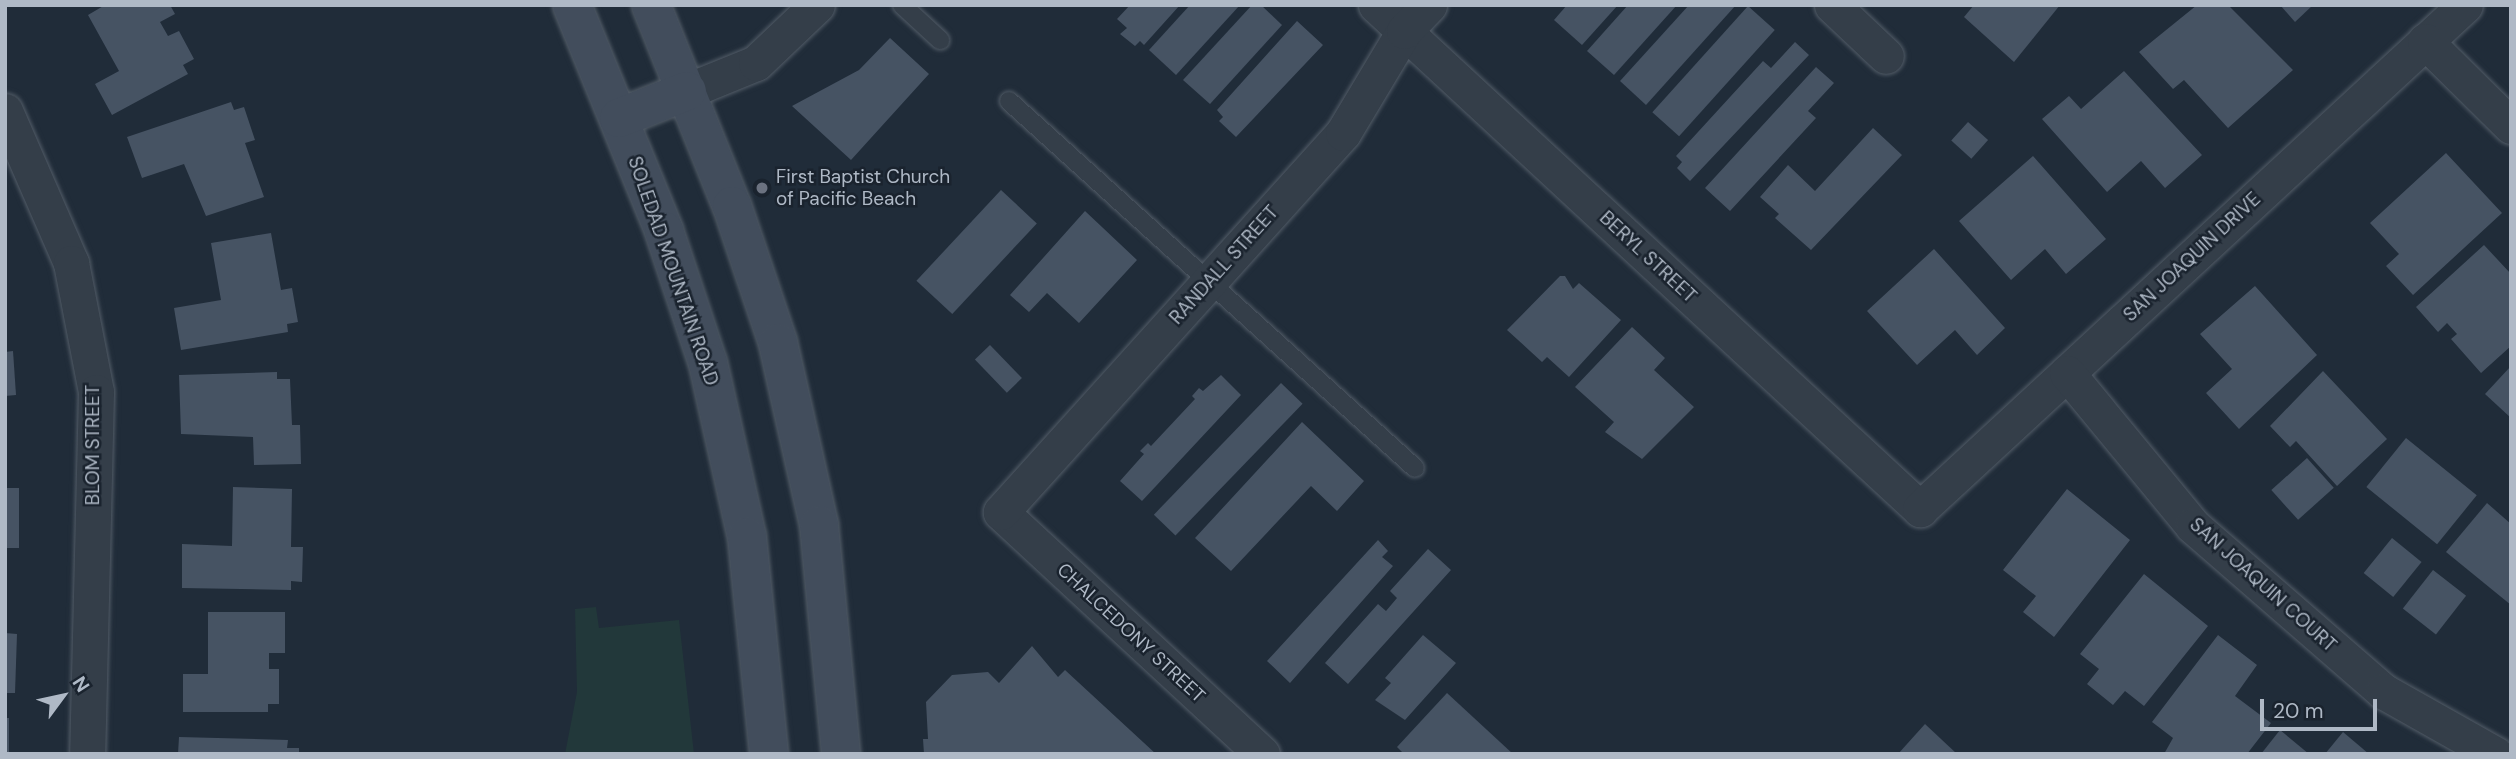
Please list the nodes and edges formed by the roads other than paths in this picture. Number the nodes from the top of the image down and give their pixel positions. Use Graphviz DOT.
graph roads {
  1 [pos="572,5"];
  2 [pos="651,5"];
  3 [pos="817,5"];
  4 [pos="902,5"];
  5 [pos="1376,5"];
  6 [pos="1429,5"];
  7 [pos="1832,5"];
  8 [pos="2465,5"];
  9 [pos="1404,31"];
  10 [pos="940,40"];
  11 [pos="2425,41"];
  12 [pos="1886,56"];
  13 [pos="687,91"];
  14 [pos="1009,101"];
  15 [pos="5,111"];
  16 [pos="619,118"];
  17 [pos="2511,126"];
  18 [pos="1207,284"];
  19 [pos="2067,373"];
  20 [pos="1415,468"];
  21 [pos="1920,509"];
  22 [pos="1001,512"];
  23 [pos="87,754"];
  24 [pos="769,754"];
  25 [pos="841,754"];
  26 [pos="1262,754"];
  27 [pos="2495,754"];
  1 -- 16 [label="main road, SOLEDAD MOUNTAIN ROAD"];
  2 -- 13 [label="main road"];
  3 -- 13 [label="street"];
  4 -- 10 [label="lane"];
  5 -- 9 [label="street, BERYL STREET"];
  6 -- 9 [label="street, RANDALL STREET"];
  7 -- 12 [label="street"];
  8 -- 11 [label="street, SAN JOAQUIN DRIVE"];
  9 -- 18 [label="street, RANDALL STREET"];
  9 -- 21 [label="street, BERYL STREET"];
  11 -- 17 [label="street"];
  11 -- 19 [label="street, SAN JOAQUIN DRIVE"];
  13 -- 16 [label="main road"];
  13 -- 25 [label="main road"];
  14 -- 18 [label="lane"];
  15 -- 23 [label="street, BLOM STREET"];
  16 -- 24 [label="main road, SOLEDAD MOUNTAIN ROAD"];
  18 -- 20 [label="lane"];
  18 -- 22 [label="street, RANDALL STREET"];
  19 -- 21 [label="street, SAN JOAQUIN DRIVE"];
  19 -- 27 [label="street, SAN JOAQUIN COURT"];
  22 -- 26 [label="street, CHALCEDONY STREET"];
}
